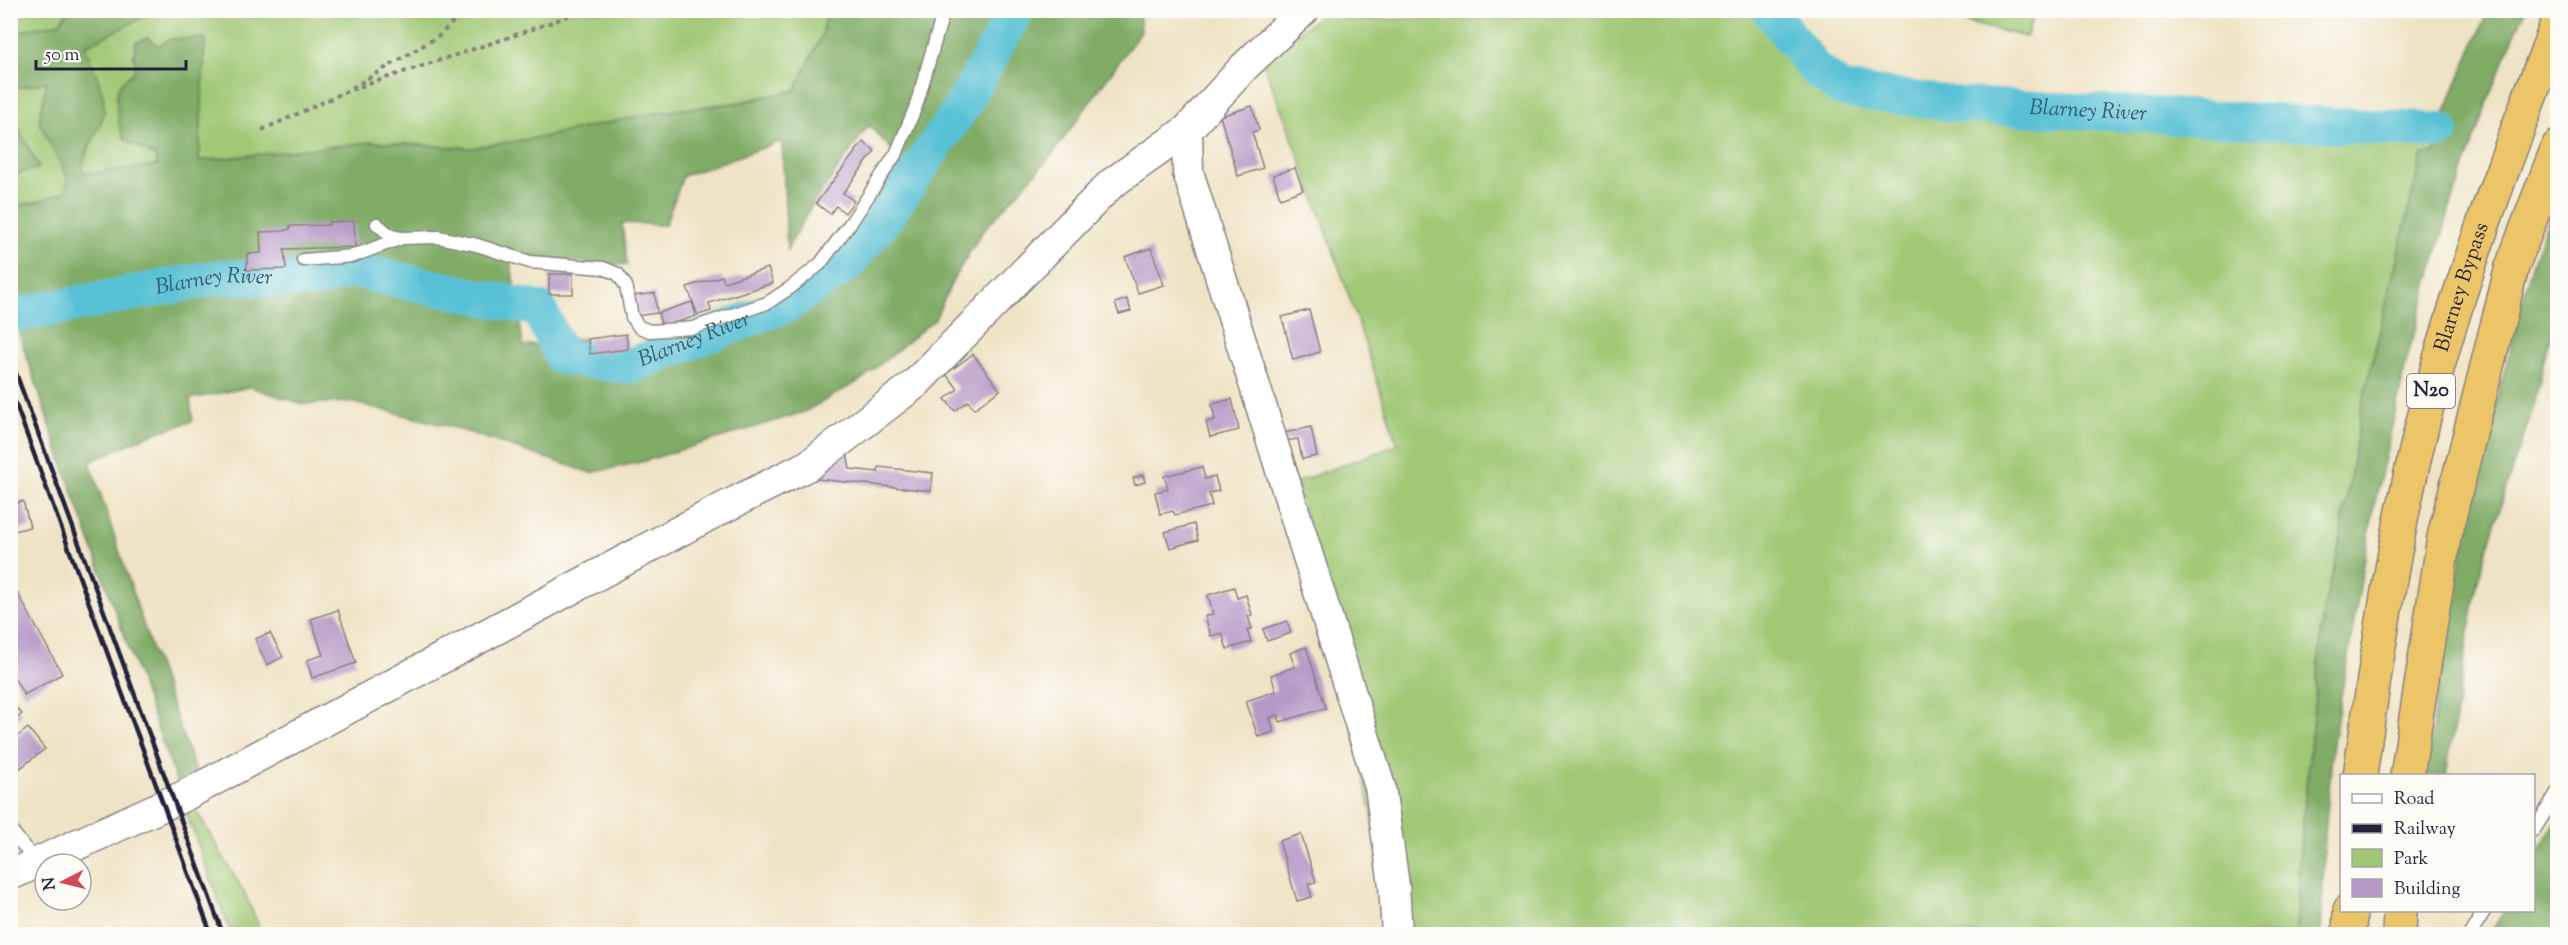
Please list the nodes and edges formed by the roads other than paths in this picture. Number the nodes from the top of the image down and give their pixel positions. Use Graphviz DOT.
graph roads {
  1 [pos="944,10"];
  2 [pos="1304,10"];
  3 [pos="2558,22"];
  4 [pos="1187,130"];
  5 [pos="2558,147"];
  6 [pos="377,224"];
  7 [pos="402,238"];
  8 [pos="303,260"];
  9 [pos="2360,774"];
  10 [pos="2408,774"];
  11 [pos="2558,791"];
  12 [pos="2535,828"];
  13 [pos="10,829"];
  14 [pos="23,869"];
  15 [pos="2350,912"];
  16 [pos="2400,912"];
  17 [pos="2484,912"];
  18 [pos="1396,934"];
  19 [pos="2349,934"];
  20 [pos="2399,934"];
  21 [pos="2470,934"];
  1 -- 7 [label="lane"];
  2 -- 4 [label="street"];
  3 -- 9 [label="highway, Blarney Bypass / N20"];
  4 -- 14 [label="street"];
  4 -- 18 [label="street"];
  5 -- 10 [label="highway, Blarney Bypass / N20"];
  6 -- 7 [label="lane"];
  7 -- 8 [label="lane"];
  11 -- 12 [label="lane"];
  13 -- 14 [label="lane"];
  15 -- 19 [label="highway"];
  16 -- 20 [label="highway"];
  17 -- 21 [label="lane"];
}
